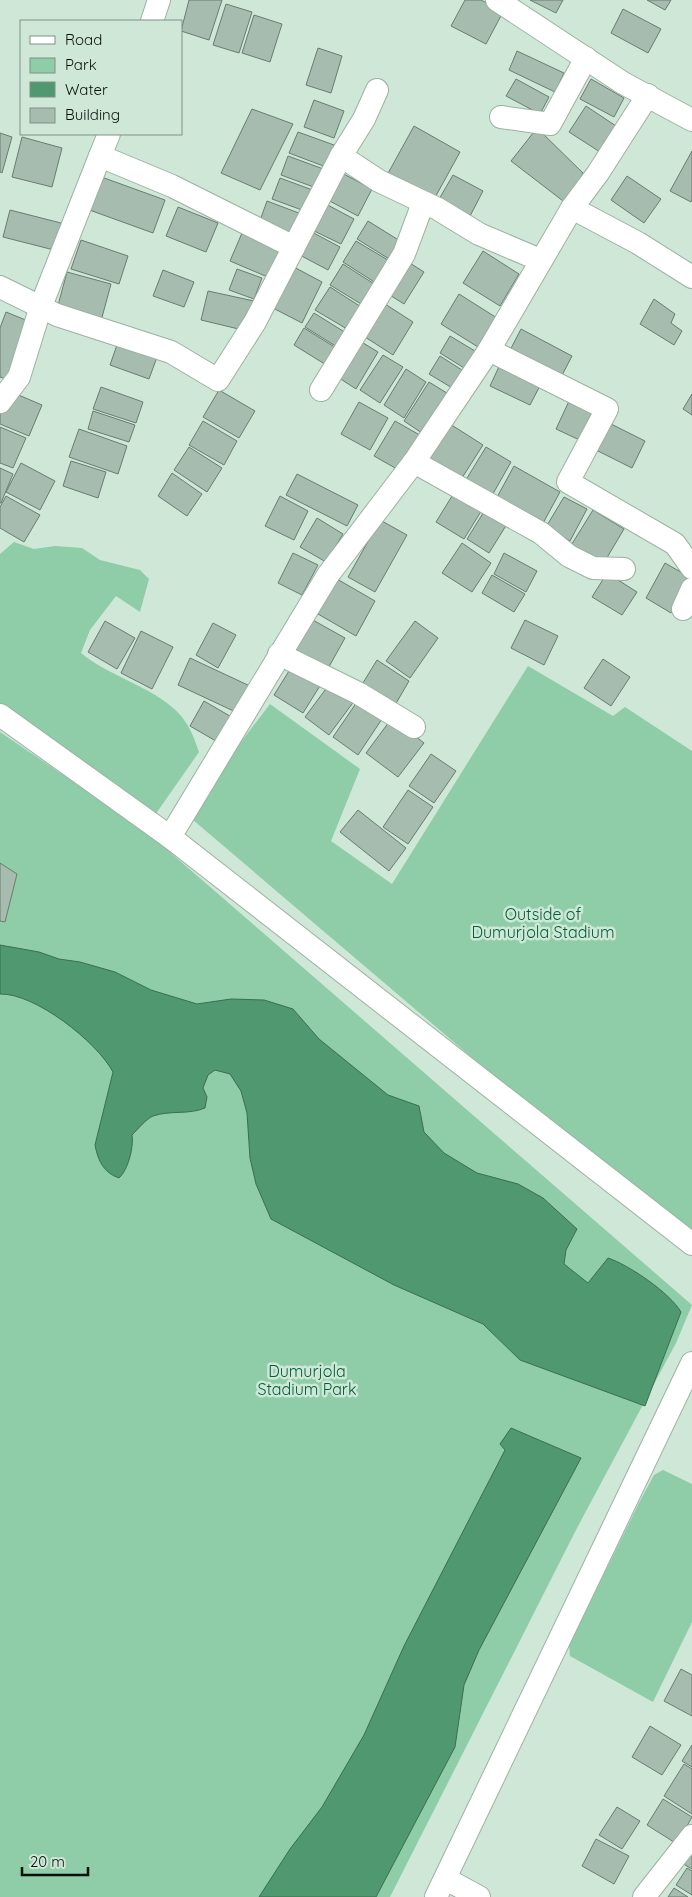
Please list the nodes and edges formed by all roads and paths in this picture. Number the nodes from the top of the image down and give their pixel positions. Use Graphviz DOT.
graph roads {
  1 [pos="159,0"];
  2 [pos="497,0"];
  3 [pos="152,20"];
  4 [pos="586,58"];
  5 [pos="377,90"];
  6 [pos="648,95"];
  7 [pos="501,117"];
  8 [pos="692,120"];
  9 [pos="110,135"];
  10 [pos="100,156"];
  11 [pos="341,156"];
  12 [pos="424,203"];
  13 [pos="572,208"];
  14 [pos="294,247"];
  15 [pos="540,260"];
  16 [pos="692,277"];
  17 [pos="0,287"];
  18 [pos="40,306"];
  19 [pos="489,350"];
  20 [pos="322,390"];
  21 [pos="0,402"];
  22 [pos="414,462"];
  23 [pos="692,568"];
  24 [pos="624,569"];
  25 [pos="692,589"];
  26 [pos="682,609"];
  27 [pos="279,654"];
  28 [pos="0,715"];
  29 [pos="414,727"];
  30 [pos="170,837"];
  31 [pos="692,1244"];
  32 [pos="692,1363"];
  33 [pos="692,1836"];
  34 [pos="441,1888"];
  35 [pos="479,1897"];
  36 [pos="644,1897"];
  1 -- 3 [label="street"];
  2 -- 4 [label="street"];
  4 -- 6 [label="street"];
  4 -- 7 [label="street"];
  5 -- 11 [label="street"];
  6 -- 8 [label="street"];
  6 -- 13 [label="street"];
  9 -- 10 [label="street"];
  10 -- 14 [label="street"];
  10 -- 18 [label="street"];
  11 -- 12 [label="street"];
  11 -- 14 [label="street"];
  12 -- 15 [label="street"];
  12 -- 20 [label="street"];
  13 -- 15 [label="street"];
  13 -- 16 [label="street"];
  14 -- 18 [label="street"];
  15 -- 19 [label="street"];
  17 -- 18 [label="street"];
  18 -- 21 [label="street"];
  19 -- 22 [label="street"];
  19 -- 23 [label="street"];
  22 -- 24 [label="street"];
  22 -- 27 [label="street"];
  25 -- 26 [label="street"];
  27 -- 29 [label="street"];
  27 -- 30 [label="street"];
  28 -- 30 [label="street"];
  30 -- 31 [label="street"];
  32 -- 34 [label="street"];
  33 -- 36 [label="street"];
  34 -- 35 [label="street"];
}
